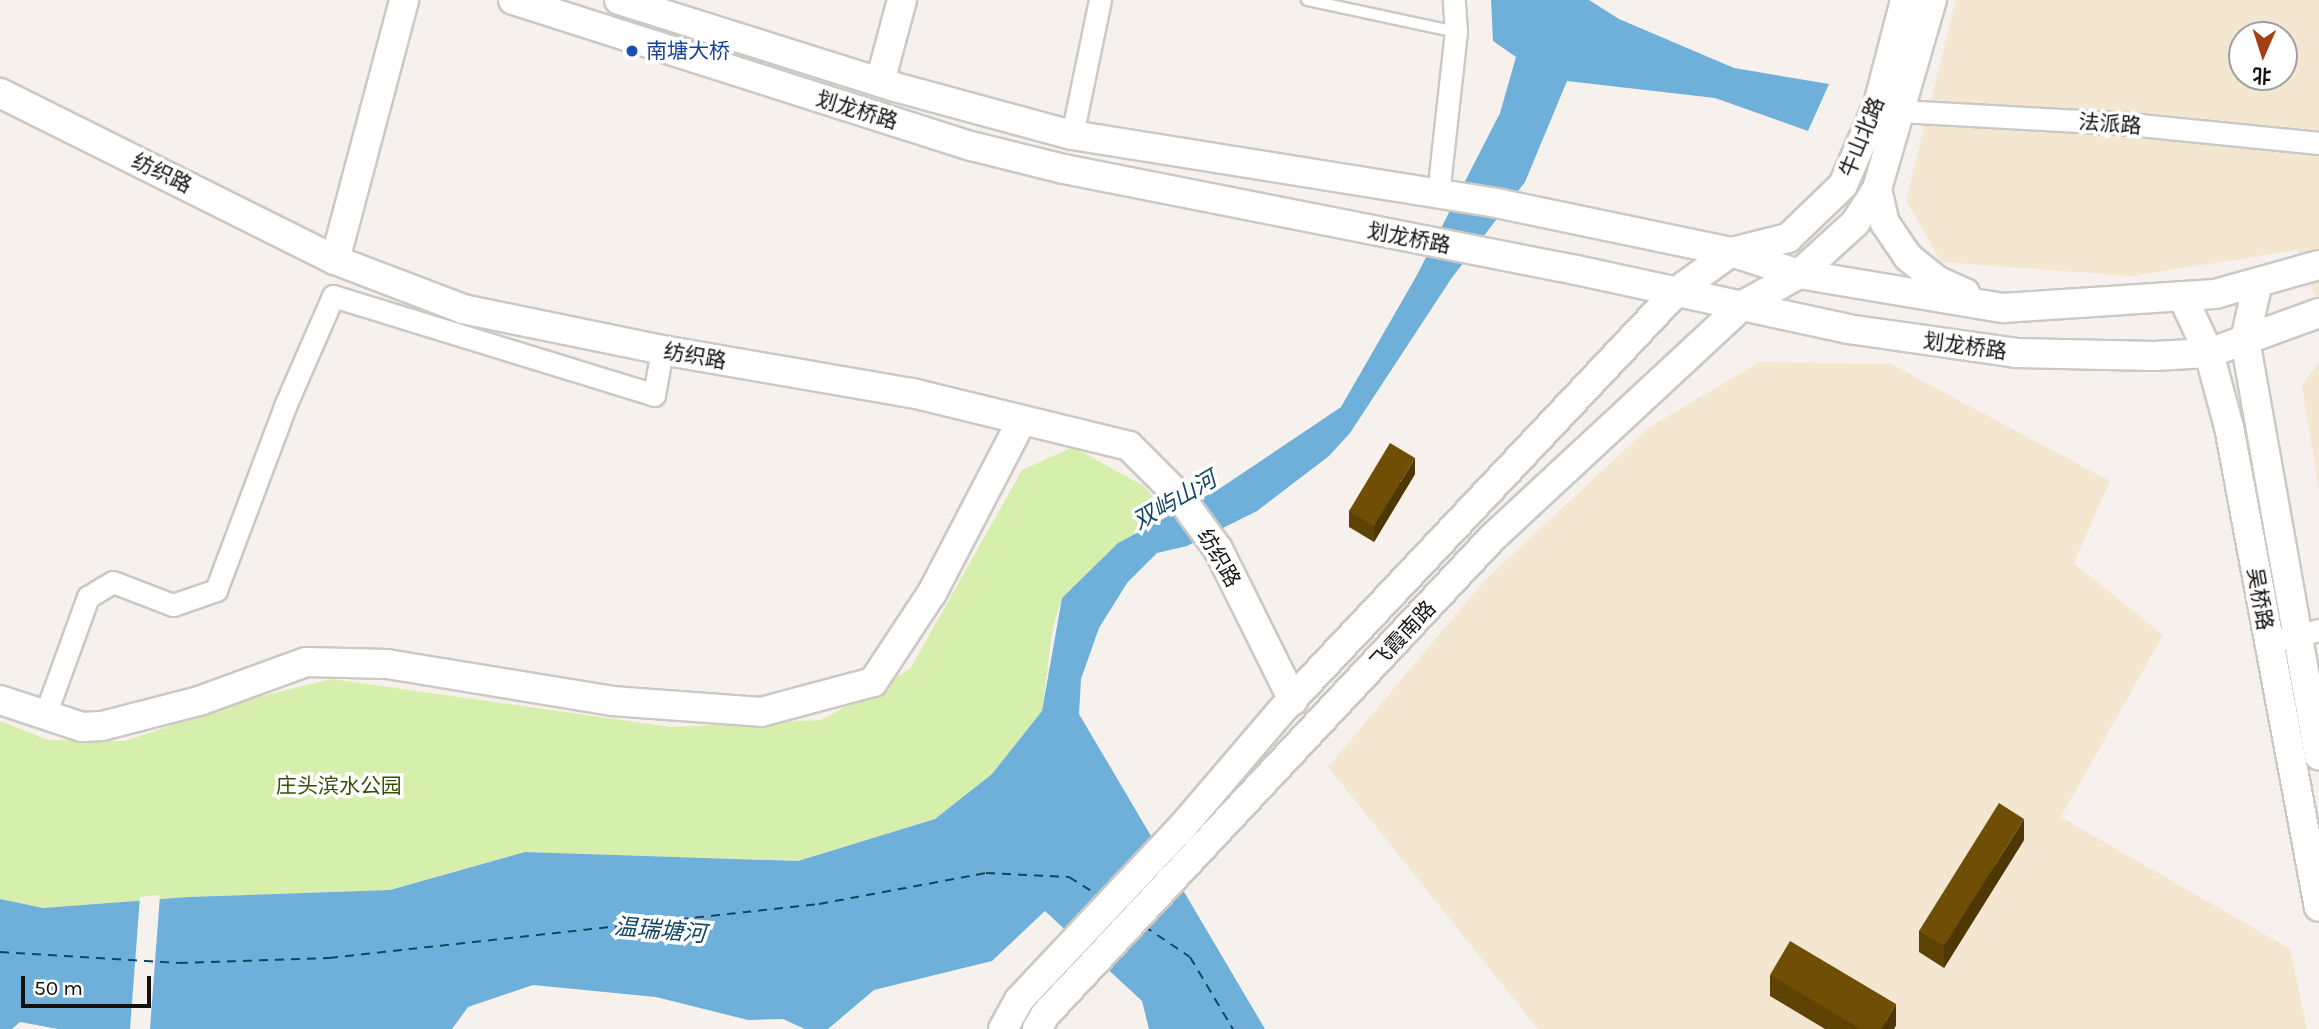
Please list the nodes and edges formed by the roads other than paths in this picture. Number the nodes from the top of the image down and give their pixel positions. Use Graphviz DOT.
graph roads {
  1 [pos="404,0"];
  2 [pos="513,0"];
  3 [pos="619,0"];
  4 [pos="902,0"];
  5 [pos="1100,0"];
  6 [pos="1307,0"];
  7 [pos="1454,0"];
  8 [pos="1905,0"];
  9 [pos="1932,0"];
  10 [pos="1456,32"];
  11 [pos="880,82"];
  12 [pos="0,93"];
  13 [pos="1900,111"];
  14 [pos="1072,135"];
  15 [pos="2319,143"];
  16 [pos="1877,189"];
  17 [pos="1438,194"];
  18 [pos="1731,252"];
  19 [pos="335,260"];
  20 [pos="2319,265"];
  21 [pos="1799,274"];
  22 [pos="2258,282"];
  23 [pos="1677,291"];
  24 [pos="2182,296"];
  25 [pos="1743,305"];
  26 [pos="2003,308"];
  27 [pos="2319,313"];
  28 [pos="2245,340"];
  29 [pos="662,351"];
  30 [pos="2210,353"];
  31 [pos="1021,422"];
  32 [pos="2308,633"];
  33 [pos="2267,642"];
  34 [pos="1293,700"];
  35 [pos="0,701"];
  36 [pos="2314,709"];
  37 [pos="2280,714"];
  38 [pos="45,715"];
  39 [pos="2319,755"];
  40 [pos="2319,906"];
  41 [pos="1041,1022"];
  42 [pos="1003,1029"];
  1 -- 19 [label="main road"];
  2 -- 23 [label="main road, 划龙桥路"];
  3 -- 11 [label="main road, 划龙桥路"];
  4 -- 11 [label="main road"];
  5 -- 14 [label="street"];
  6 -- 10 [label="lane"];
  7 -- 10 [label="street"];
  8 -- 18 [label="main road, 牛山北路"];
  9 -- 13 [label="main road, 牛山北路"];
  10 -- 17 [label="street"];
  11 -- 14 [label="main road, 划龙桥路"];
  12 -- 19 [label="main road, 纺织路"];
  13 -- 15 [label="street, 法派路"];
  13 -- 16 [label="main road, 牛山北路"];
  14 -- 17 [label="main road, 划龙桥路"];
  16 -- 21 [label="main road, 牛山北路"];
  16 -- 26 [label="main road"];
  17 -- 18 [label="main road, 划龙桥路"];
  18 -- 21 [label="main road, 划龙桥路"];
  18 -- 23 [label="main road, 飞霞南路"];
  19 -- 29 [label="main road, 纺织路"];
  20 -- 22 [label="main road, 划龙桥路"];
  21 -- 25 [label="main road, 飞霞南路"];
  21 -- 26 [label="main road, 划龙桥路"];
  22 -- 24 [label="main road, 划龙桥路"];
  22 -- 28 [label="main road, 吴桥路"];
  23 -- 25 [label="main road, 划龙桥路"];
  23 -- 34 [label="main road, 飞霞南路"];
  24 -- 26 [label="main road, 划龙桥路"];
  24 -- 30 [label="main road, 吴桥路"];
  25 -- 30 [label="main road, 划龙桥路"];
  25 -- 41 [label="main road, 飞霞南路"];
  27 -- 28 [label="main road, 划龙桥路"];
  28 -- 30 [label="main road, 划龙桥路"];
  28 -- 32 [label="main road, 吴桥路"];
  29 -- 31 [label="main road, 纺织路"];
  29 -- 38 [label="street"];
  30 -- 33 [label="main road, 吴桥路"];
  31 -- 34 [label="main road, 纺织路"];
  31 -- 38 [label="main road"];
  32 -- 33 [label="street"];
  32 -- 36 [label="main road, 吴桥路"];
  33 -- 37 [label="main road, 吴桥路"];
  34 -- 42 [label="main road, 飞霞南路"];
  35 -- 38 [label="main road"];
  36 -- 37 [label="street"];
  36 -- 39 [label="main road, 吴桥路"];
  37 -- 40 [label="main road, 吴桥路"];
}
